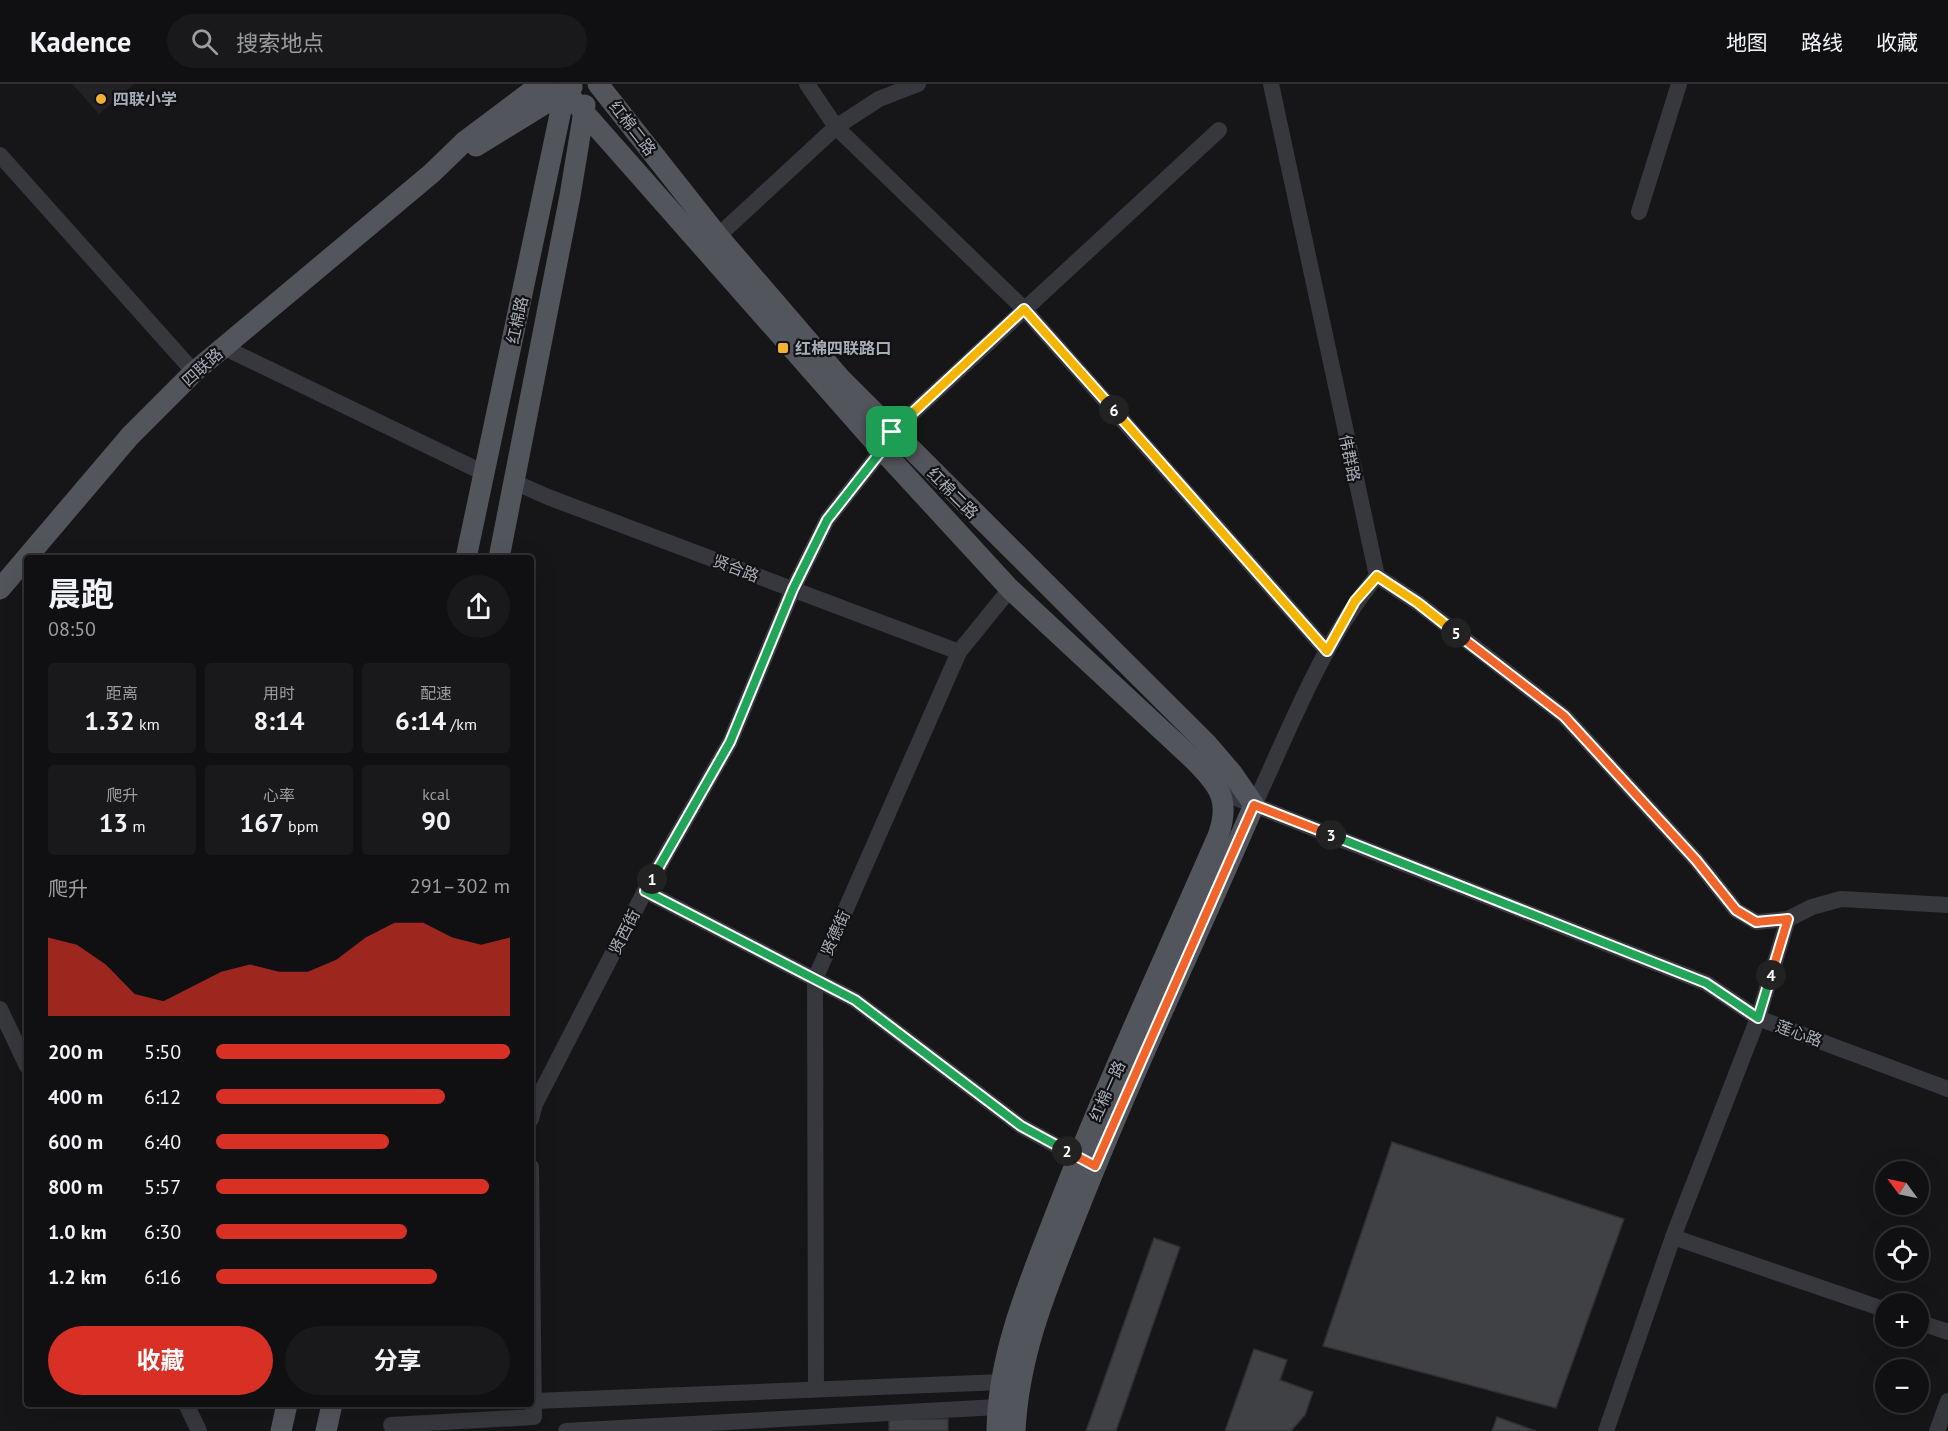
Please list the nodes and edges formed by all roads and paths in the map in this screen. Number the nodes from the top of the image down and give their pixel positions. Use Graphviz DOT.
graph roads {
  1 [pos="542,84"];
  2 [pos="589,84"];
  3 [pos="598,84"];
  4 [pos="807,84"];
  5 [pos="918,84"];
  6 [pos="1271,84"];
  7 [pos="1679,84"];
  8 [pos="567,86"];
  9 [pos="583,112"];
  10 [pos="836,127"];
  11 [pos="1219,130"];
  12 [pos="0,155"];
  13 [pos="432,173"];
  14 [pos="1639,212"];
  15 [pos="718,236"];
  16 [pos="1024,309"];
  17 [pos="223,347"];
  18 [pos="194,372"];
  19 [pos="887,441"];
  20 [pos="484,473"];
  21 [pos="514,482"];
  22 [pos="29,555"];
  23 [pos="467,555"];
  24 [pos="500,555"];
  25 [pos="24,561"];
  26 [pos="1377,576"];
  27 [pos="0,589"];
  28 [pos="793,589"];
  29 [pos="1010,590"];
  30 [pos="1327,651"];
  31 [pos="959,652"];
  32 [pos="1221,792"];
  33 [pos="1254,805"];
  34 [pos="645,891"];
  35 [pos="1948,905"];
  36 [pos="1788,919"];
  37 [pos="815,979"];
  38 [pos="0,1009"];
  39 [pos="1758,1018"];
  40 [pos="24,1060"];
  41 [pos="1948,1089"];
  42 [pos="534,1108"];
  43 [pos="1087,1162"];
  44 [pos="1673,1237"];
  45 [pos="1875,1306"];
  46 [pos="1929,1326"];
  47 [pos="1948,1332"];
  48 [pos="1002,1382"];
  49 [pos="816,1389"];
  50 [pos="1948,1401"];
  51 [pos="187,1407"];
  52 [pos="286,1407"];
  53 [pos="331,1407"];
  54 [pos="998,1407"];
  55 [pos="533,1416"];
  56 [pos="391,1425"];
  57 [pos="435,1427"];
  58 [pos="199,1431"];
  59 [pos="281,1431"];
  60 [pos="326,1431"];
  61 [pos="566,1431"];
  62 [pos="997,1431"];
  63 [pos="1015,1431"];
  64 [pos="1606,1431"];
  65 [pos="1937,1431"];
  1 -- 13 [label="main road, 四联路"];
  2 -- 9 [label="main road, 红棉路"];
  3 -- 15 [label="main road, 红棉二路"];
  4 -- 10 [label="street"];
  5 -- 10 [label="street"];
  6 -- 26 [label="street, 伟群路"];
  7 -- 14 [label="street"];
  8 -- 9 [label="main road, 红棉二路"];
  8 -- 13 [label="main road, 四联路"];
  8 -- 20 [label="main road, 红棉路"];
  9 -- 19 [label="main road, 红棉二路"];
  9 -- 21 [label="main road, 红棉路"];
  10 -- 15 [label="street"];
  10 -- 16 [label="street"];
  11 -- 16 [label="street, 贤西街"];
  12 -- 18 [label="street"];
  13 -- 17 [label="main road, 四联路"];
  15 -- 19 [label="main road, 红棉二路"];
  16 -- 19 [label="street, 贤西街"];
  16 -- 30 [label="street"];
  17 -- 18 [label="main road, 四联路"];
  17 -- 20 [label="street"];
  18 -- 22 [label="main road, 四联路"];
  19 -- 28 [label="street, 贤西街"];
  19 -- 29 [label="main road, 红棉二路"];
  19 -- 33 [label="main road, 红棉二路"];
  20 -- 23 [label="main road, 红棉路"];
  21 -- 24 [label="main road, 红棉路"];
  21 -- 28 [label="street, 贤合路"];
  25 -- 27 [label="main road, 四联路"];
  26 -- 30 [label="street"];
  26 -- 36 [label="street"];
  28 -- 31 [label="street, 贤合路"];
  28 -- 34 [label="street, 贤西街"];
  29 -- 31 [label="street, 贤德街"];
  29 -- 32 [label="main road, 红棉二路"];
  30 -- 33 [label="street"];
  31 -- 37 [label="street, 贤德街"];
  32 -- 33 [label="street, 莲心路"];
  32 -- 43 [label="main road, 红棉一路"];
  33 -- 39 [label="street, 莲心路"];
  33 -- 43 [label="main road, 红棉一路"];
  34 -- 37 [label="street"];
  34 -- 42 [label="street, 贤西街"];
  35 -- 36 [label="street"];
  36 -- 39 [label="street"];
  37 -- 43 [label="street"];
  37 -- 49 [label="street, 贤德街"];
  38 -- 40 [label="street"];
  39 -- 41 [label="street, 莲心路"];
  39 -- 44 [label="street"];
  43 -- 48 [label="main road, 红棉一路"];
  43 -- 63 [label="main road, 红棉一路"];
  44 -- 45 [label="street"];
  44 -- 64 [label="street"];
  46 -- 47 [label="street"];
  48 -- 49 [label="street"];
  48 -- 54 [label="main road, 红棉一路"];
  49 -- 55 [label="street"];
  50 -- 65 [label="street"];
  51 -- 58 [label="street"];
  52 -- 59 [label="main road"];
  53 -- 60 [label="main road"];
  54 -- 61 [label="street"];
  54 -- 62 [label="main road, 红棉一路"];
  55 -- 57 [label="street"];
  56 -- 57 [label="street"];
}
